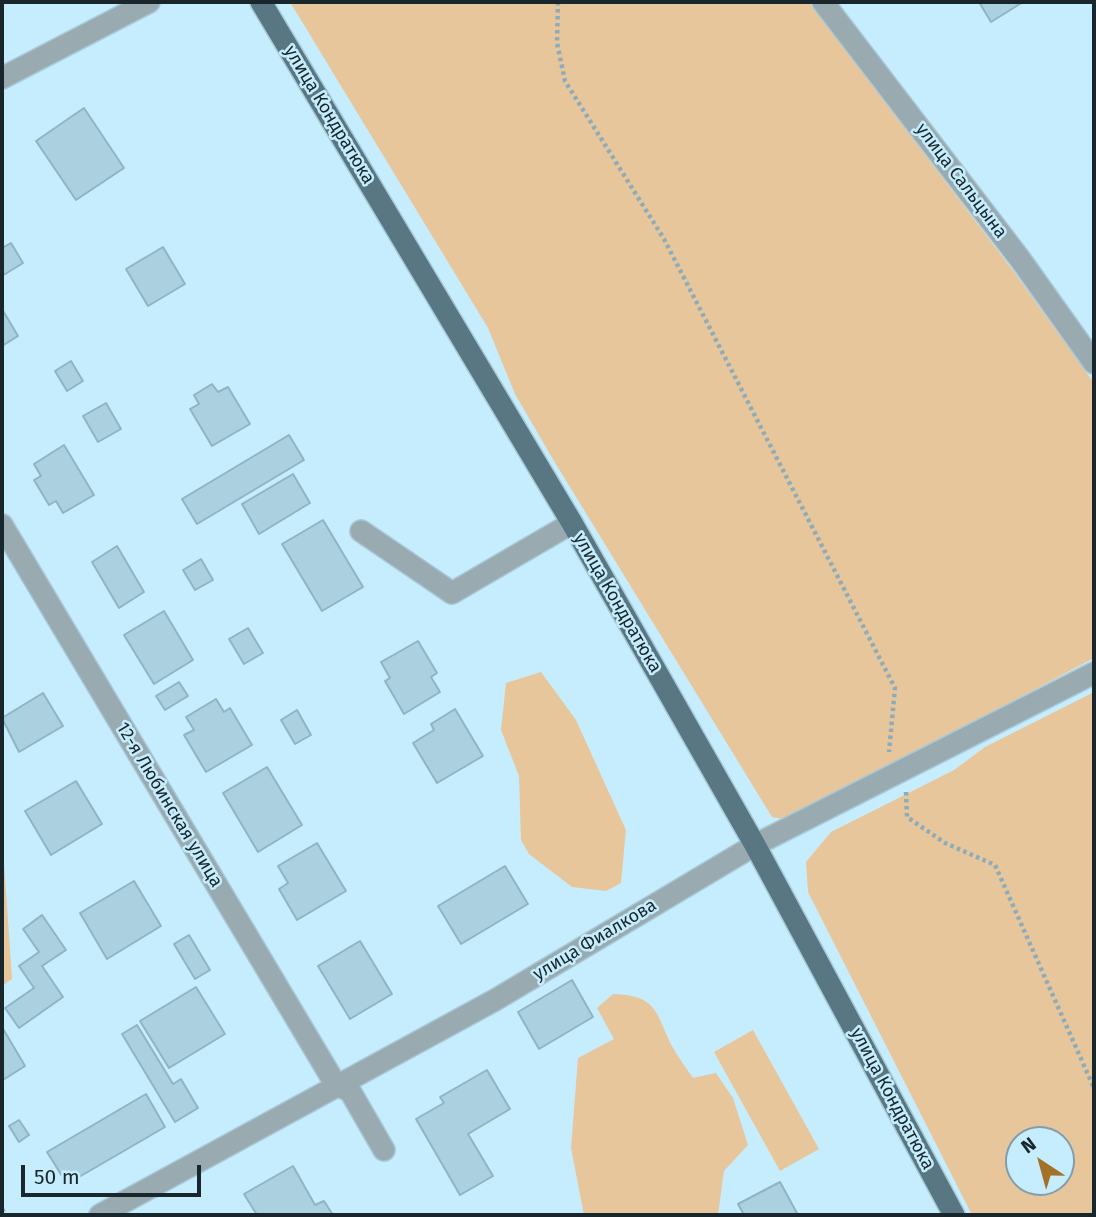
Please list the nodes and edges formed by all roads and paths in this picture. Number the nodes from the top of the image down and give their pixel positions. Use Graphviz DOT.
graph roads {
  1 [pos="149,2"];
  2 [pos="261,2"];
  3 [pos="558,2"];
  4 [pos="823,2"];
  5 [pos="2,78"];
  6 [pos="1094,363"];
  7 [pos="572,523"];
  8 [pos="2,525"];
  9 [pos="361,531"];
  10 [pos="1094,673"];
  11 [pos="898,772"];
  12 [pos="755,845"];
  13 [pos="336,1085"];
  14 [pos="1094,1088"];
  15 [pos="384,1150"];
  16 [pos="2,1209"];
  17 [pos="5,1215"];
  18 [pos="100,1215"];
  19 [pos="954,1215"];
  1 -- 5 [label="street"];
  2 -- 7 [label="main road, улица Кондратюка"];
  3 -- 11 [label="path"];
  4 -- 6 [label="street, улица Сальцына"];
  7 -- 9 [label="street"];
  7 -- 12 [label="main road, улица Кондратюка"];
  8 -- 13 [label="street, 12-я Любинская улица"];
  10 -- 11 [label="street, улица Фиалкова"];
  11 -- 12 [label="street, улица Фиалкова"];
  11 -- 14 [label="path"];
  12 -- 13 [label="street, улица Фиалкова"];
  12 -- 19 [label="main road, улица Кондратюка"];
  13 -- 15 [label="street, 12-я Любинская улица"];
  13 -- 18 [label="street, улица Фиалкова"];
  16 -- 17 [label="path"];
}
